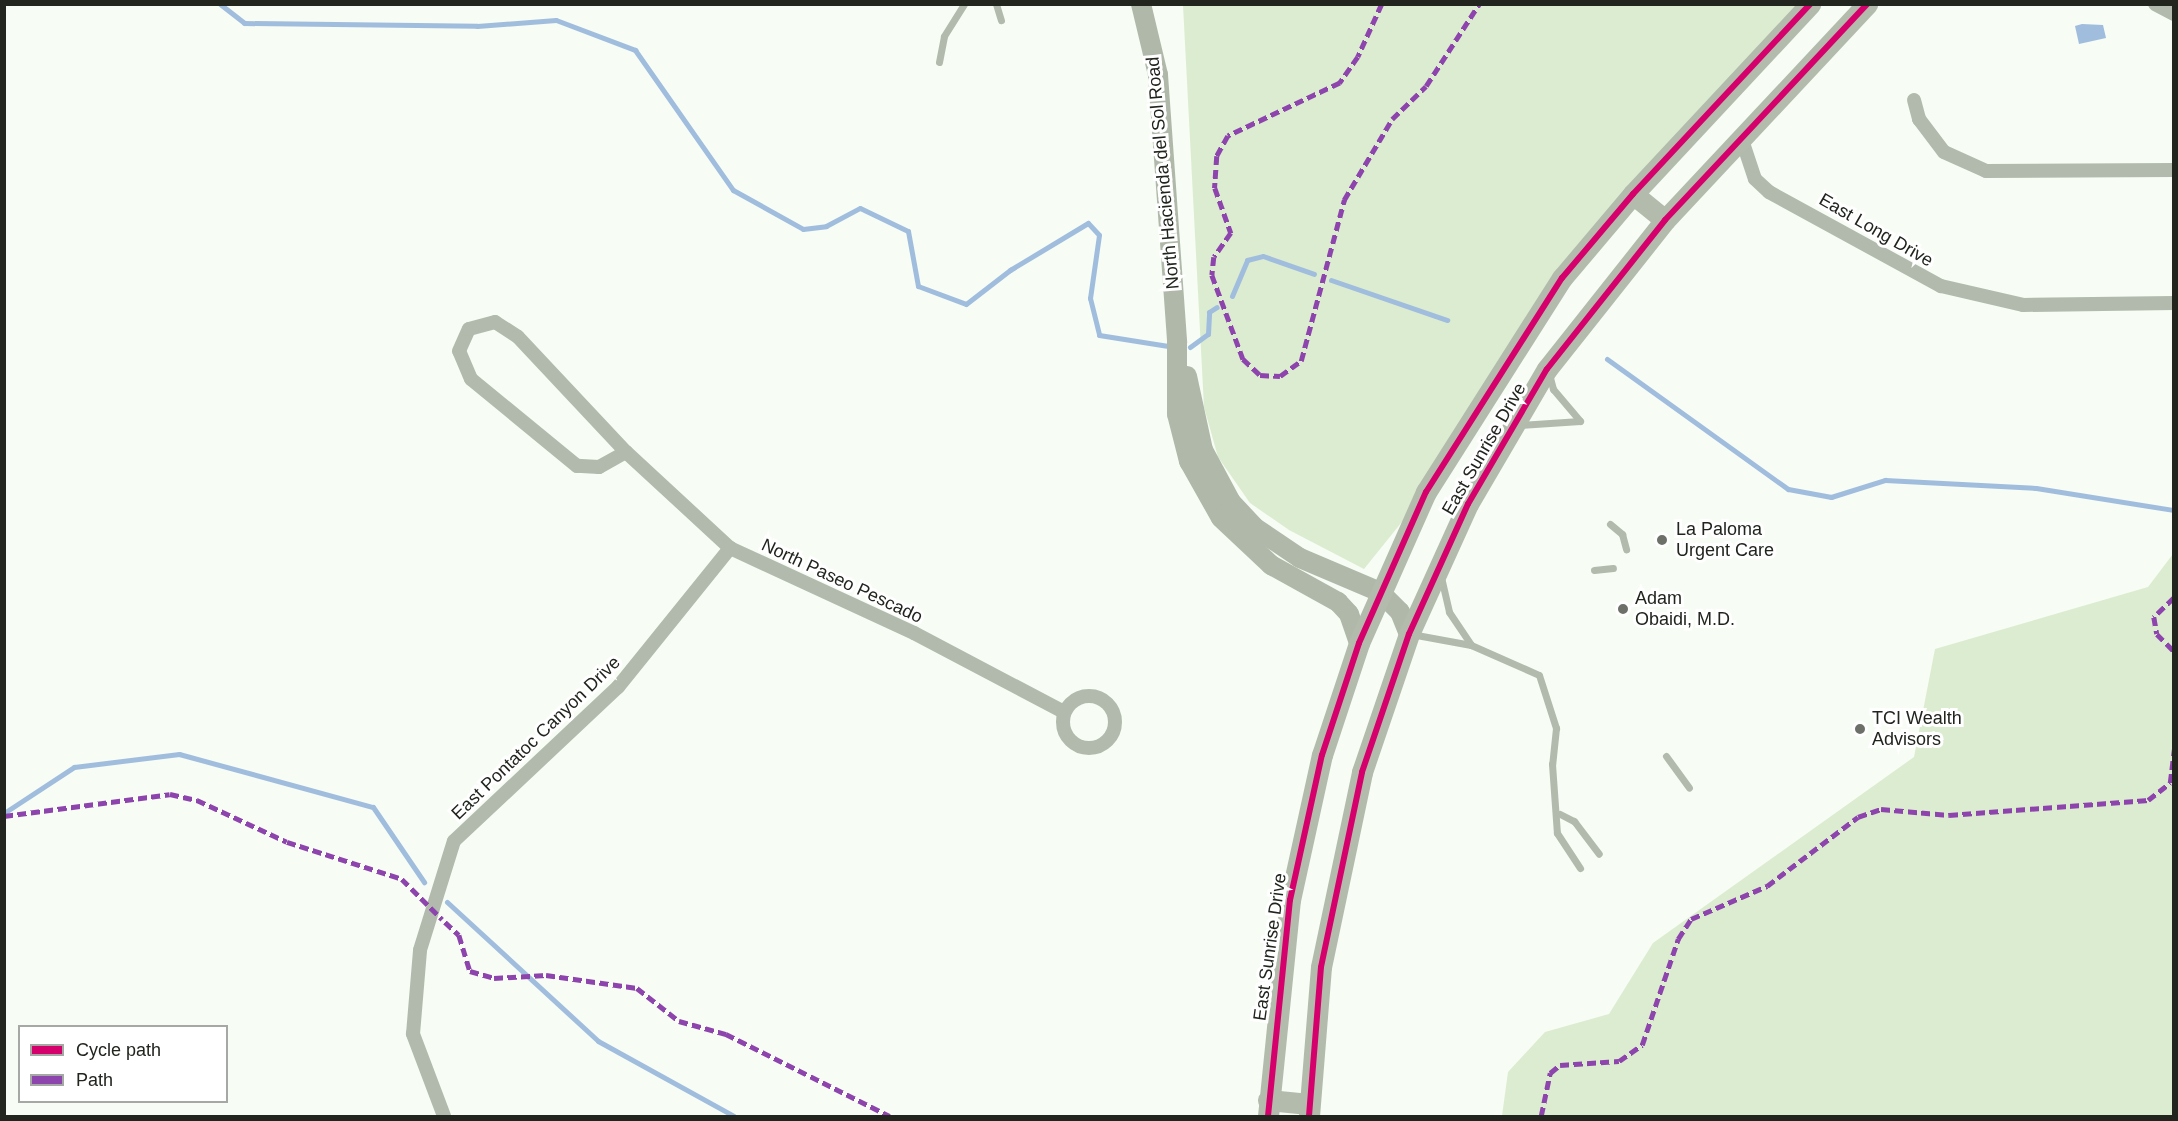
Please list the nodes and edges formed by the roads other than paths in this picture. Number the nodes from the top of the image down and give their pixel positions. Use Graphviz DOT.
graph roads {
  1 [pos="964,4"];
  2 [pos="996,4"];
  3 [pos="1141,4"];
  4 [pos="1810,4"];
  5 [pos="1867,4"];
  6 [pos="2155,4"];
  7 [pos="2174,14"];
  8 [pos="1001,20"];
  9 [pos="939,62"];
  10 [pos="1914,99"];
  11 [pos="1741,137"];
  12 [pos="2174,170"];
  13 [pos="1633,194"];
  14 [pos="1665,220"];
  15 [pos="2174,303"];
  16 [pos="1177,342"];
  17 [pos="1547,369"];
  18 [pos="1513,426"];
  19 [pos="626,452"];
  20 [pos="1610,524"];
  21 [pos="730,548"];
  22 [pos="1626,549"];
  23 [pos="1439,565"];
  24 [pos="1613,568"];
  25 [pos="1594,570"];
  26 [pos="1380,592"];
  27 [pos="1409,634"];
  28 [pos="1359,643"];
  29 [pos="1471,645"];
  30 [pos="1064,712"];
  31 [pos="1666,756"];
  32 [pos="1689,788"];
  33 [pos="1560,814"];
  34 [pos="1599,854"];
  35 [pos="1580,868"];
  36 [pos="1268,1108"];
  37 [pos="1310,1110"];
  38 [pos="444,1116"];
  1 -- 9 [label="lane"];
  2 -- 8 [label="lane"];
  3 -- 16 [label="street, North Hacienda del Sol Road"];
  4 -- 13 [label="main road, East Sunrise Drive"];
  5 -- 11 [label="main road, East Sunrise Drive"];
  6 -- 7 [label="street"];
  10 -- 12 [label="street"];
  11 -- 14 [label="main road, East Sunrise Drive"];
  11 -- 15 [label="street, East Long Drive"];
  13 -- 14 [label="main road"];
  13 -- 26 [label="main road, East Sunrise Drive"];
  14 -- 17 [label="main road, East Sunrise Drive"];
  16 -- 26 [label="street, North Hacienda del Sol Road"];
  16 -- 28 [label="street, North Hacienda del Sol Road"];
  17 -- 18 [label="main road, East Sunrise Drive"];
  17 -- 18 [label="lane"];
  18 -- 23 [label="main road, East Sunrise Drive"];
  19 -- 19 [label="street, North Paseo Pescado"];
  19 -- 21 [label="street, North Paseo Pescado"];
  20 -- 22 [label="lane"];
  21 -- 30 [label="street, North Paseo Pescado"];
  21 -- 38 [label="street, East Pontatoc Canyon Drive"];
  23 -- 27 [label="main road, East Sunrise Drive"];
  23 -- 29 [label="lane"];
  24 -- 25 [label="lane"];
  26 -- 27 [label="street, North Hacienda del Sol Road"];
  26 -- 28 [label="main road, East Sunrise Drive"];
  27 -- 29 [label="lane"];
  27 -- 37 [label="main road, East Sunrise Drive"];
  28 -- 36 [label="main road, East Sunrise Drive"];
  29 -- 33 [label="lane"];
  31 -- 32 [label="lane"];
  33 -- 34 [label="lane"];
  33 -- 35 [label="lane"];
  36 -- 37 [label="main road"];
}
